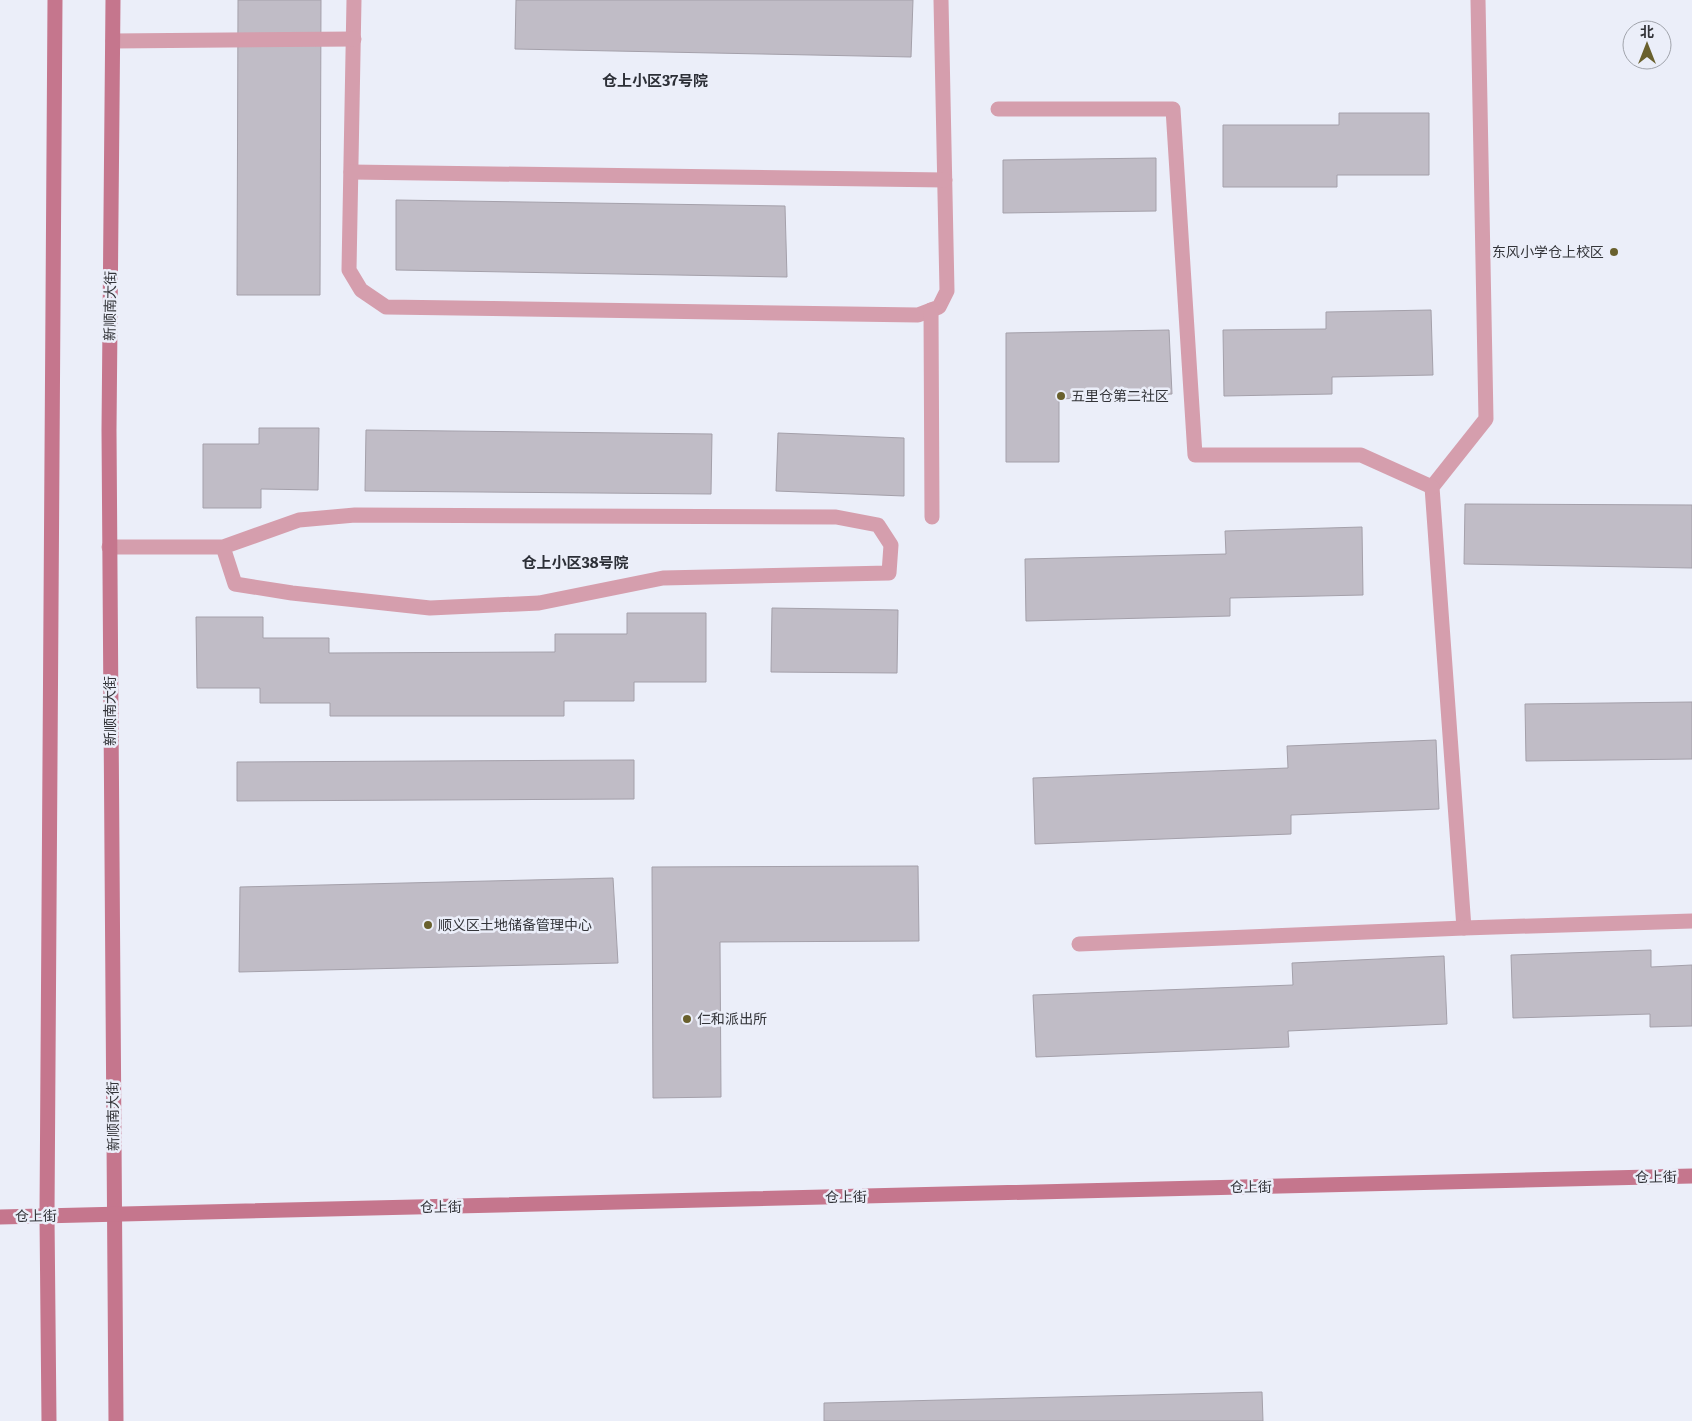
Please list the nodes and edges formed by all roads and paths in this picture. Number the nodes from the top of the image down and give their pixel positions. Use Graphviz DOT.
graph roads {
  1 [pos="55,0"];
  2 [pos="113,0"];
  3 [pos="354,0"];
  4 [pos="941,0"];
  5 [pos="1478,0"];
  6 [pos="354,39"];
  7 [pos="113,41"];
  8 [pos="998,109"];
  9 [pos="351,172"];
  10 [pos="945,180"];
  11 [pos="931,310"];
  12 [pos="1432,487"];
  13 [pos="932,517"];
  14 [pos="109,547"];
  15 [pos="223,547"];
  16 [pos="1692,921"];
  17 [pos="1464,928"];
  18 [pos="1079,944"];
  19 [pos="1692,1176"];
  20 [pos="116,1215"];
  21 [pos="47,1216"];
  22 [pos="0,1217"];
  23 [pos="49,1421"];
  24 [pos="116,1421"];
  1 -- 21 [label="main road"];
  2 -- 7 [label="main road, 新顺南大街"];
  3 -- 6 [label="lane"];
  4 -- 10 [label="lane"];
  5 -- 12 [label="lane"];
  6 -- 7 [label="lane"];
  6 -- 9 [label="lane"];
  7 -- 14 [label="main road, 新顺南大街"];
  8 -- 12 [label="lane"];
  9 -- 10 [label="lane"];
  9 -- 11 [label="lane"];
  10 -- 11 [label="lane"];
  11 -- 13 [label="lane"];
  12 -- 17 [label="lane"];
  14 -- 15 [label="lane"];
  14 -- 20 [label="main road, 新顺南大街"];
  15 -- 15 [label="lane"];
  16 -- 17 [label="lane"];
  17 -- 18 [label="lane"];
  19 -- 20 [label="main road, 仓上街"];
  20 -- 21 [label="main road, 仓上街"];
  20 -- 24 [label="main road, 新顺南大街"];
  21 -- 22 [label="main road, 仓上街"];
  21 -- 23 [label="main road"];
}
